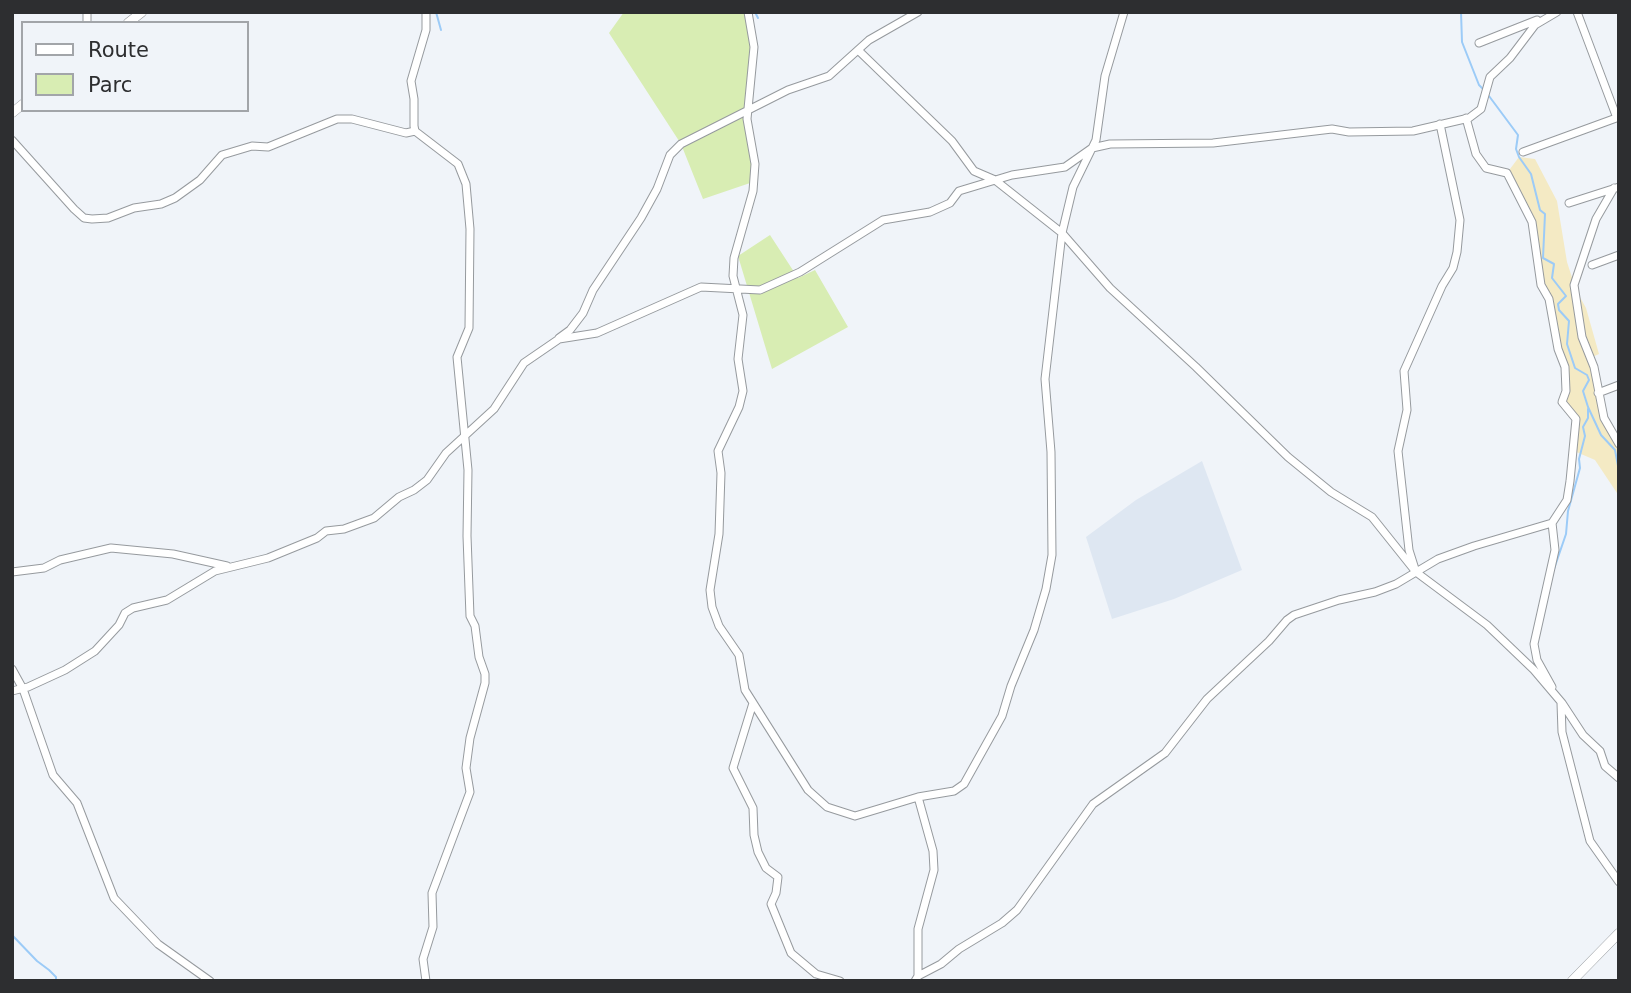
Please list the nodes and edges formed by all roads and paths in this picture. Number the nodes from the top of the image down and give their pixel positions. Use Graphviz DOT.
graph roads {
  1 [pos="426,12"];
  2 [pos="748,12"];
  3 [pos="918,12"];
  4 [pos="1124,12"];
  5 [pos="1577,12"];
  6 [pos="1479,43"];
  7 [pos="858,50"];
  8 [pos="748,111"];
  9 [pos="1466,118"];
  10 [pos="1618,118"];
  11 [pos="1440,124"];
  12 [pos="415,131"];
  13 [pos="12,139"];
  14 [pos="1092,148"];
  15 [pos="1523,152"];
  16 [pos="995,180"];
  17 [pos="1616,187"];
  18 [pos="1569,203"];
  19 [pos="1062,233"];
  20 [pos="1619,255"];
  21 [pos="1592,265"];
  22 [pos="736,288"];
  23 [pos="559,339"];
  24 [pos="1619,385"];
  25 [pos="1598,393"];
  26 [pos="464,435"];
  27 [pos="1619,444"];
  28 [pos="1552,523"];
  29 [pos="229,567"];
  30 [pos="12,572"];
  31 [pos="1416,572"];
  32 [pos="12,669"];
  33 [pos="23,689"];
  34 [pos="12,691"];
  35 [pos="753,703"];
  36 [pos="1562,704"];
  37 [pos="1619,778"];
  38 [pos="918,797"];
  39 [pos="1619,882"];
  40 [pos="1619,933"];
  41 [pos="823,975"];
  42 [pos="916,979"];
  43 [pos="210,981"];
  44 [pos="426,981"];
  45 [pos="810,981"];
  46 [pos="840,981"];
  47 [pos="1572,981"];
  1 -- 12 [label="street"];
  2 -- 8 [label="street"];
  3 -- 7 [label="street"];
  4 -- 14 [label="street"];
  5 -- 10 [label="street"];
  6 -- 9 [label="street"];
  7 -- 8 [label="street"];
  7 -- 16 [label="street"];
  8 -- 22 [label="street"];
  8 -- 23 [label="street"];
  9 -- 11 [label="street"];
  9 -- 28 [label="street"];
  10 -- 15 [label="street"];
  11 -- 14 [label="street"];
  11 -- 31 [label="street"];
  12 -- 13 [label="street"];
  12 -- 26 [label="street"];
  14 -- 16 [label="street"];
  14 -- 19 [label="street"];
  16 -- 19 [label="street"];
  16 -- 22 [label="street"];
  17 -- 18 [label="street"];
  17 -- 25 [label="street"];
  19 -- 31 [label="street"];
  19 -- 38 [label="street"];
  20 -- 21 [label="street"];
  22 -- 23 [label="street"];
  22 -- 35 [label="street"];
  23 -- 26 [label="street"];
  24 -- 25 [label="street"];
  25 -- 27 [label="street"];
  26 -- 29 [label="street"];
  26 -- 44 [label="street"];
  28 -- 31 [label="street"];
  28 -- 36 [label="street"];
  29 -- 30 [label="street"];
  29 -- 33 [label="street"];
  31 -- 36 [label="street"];
  31 -- 42 [label="street"];
  32 -- 33 [label="street"];
  33 -- 34 [label="street"];
  33 -- 43 [label="street"];
  35 -- 38 [label="street"];
  35 -- 41 [label="street"];
  36 -- 37 [label="street"];
  36 -- 39 [label="street"];
  38 -- 42 [label="street"];
  40 -- 47 [label="street"];
  41 -- 45 [label="street"];
  41 -- 46 [label="street"];
}
